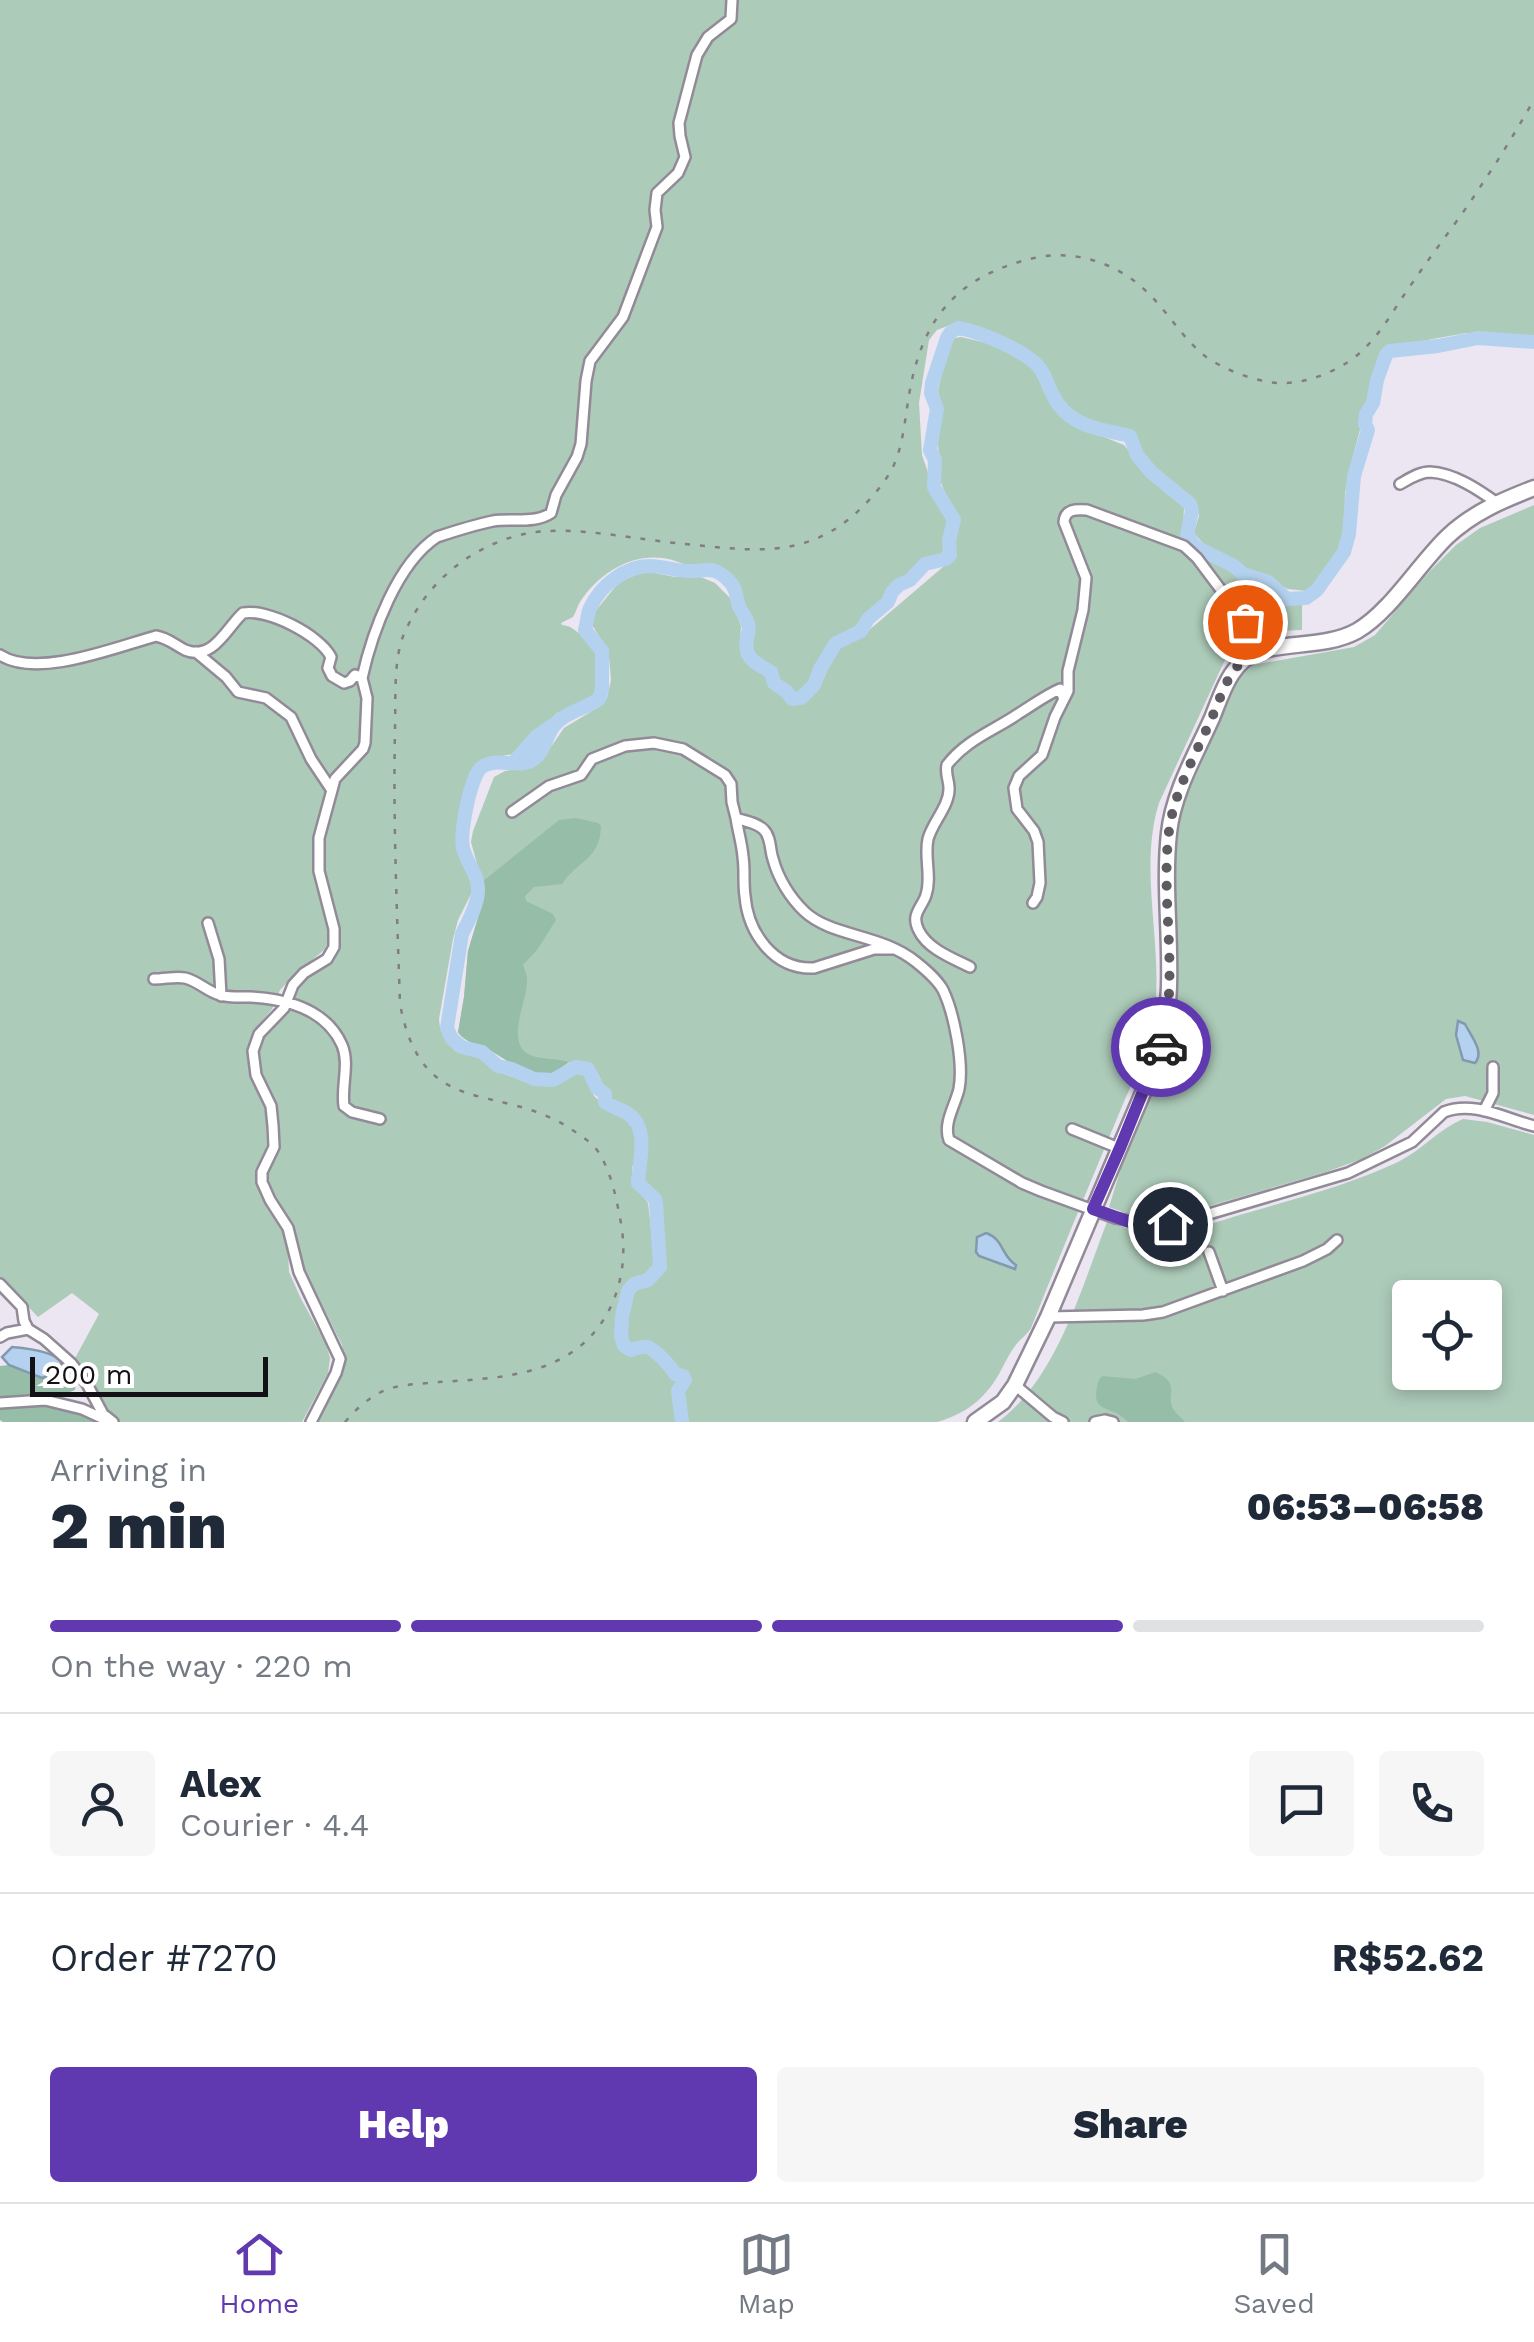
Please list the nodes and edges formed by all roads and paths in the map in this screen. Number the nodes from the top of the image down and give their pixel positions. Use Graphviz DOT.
graph roads {
  1 [pos="732,0"];
  2 [pos="1400,484"];
  3 [pos="1534,488"];
  4 [pos="1497,503"];
  5 [pos="196,652"];
  6 [pos="1255,653"];
  7 [pos="0,655"];
  8 [pos="362,678"];
  9 [pos="1064,699"];
  10 [pos="330,789"];
  11 [pos="512,812"];
  12 [pos="736,818"];
  13 [pos="1033,903"];
  14 [pos="208,922"];
  15 [pos="899,950"];
  16 [pos="970,967"];
  17 [pos="154,979"];
  18 [pos="221,996"];
  19 [pos="286,1002"];
  20 [pos="1493,1067"];
  21 [pos="1484,1111"];
  22 [pos="380,1119"];
  23 [pos="1534,1126"];
  24 [pos="1072,1129"];
  25 [pos="1120,1148"];
  26 [pos="1093,1209"];
  27 [pos="1337,1240"];
  28 [pos="1209,1252"];
  29 [pos="0,1284"];
  30 [pos="1223,1291"];
  31 [pos="1048,1317"];
  32 [pos="28,1329"];
  33 [pos="0,1336"];
  34 [pos="1015,1385"];
  35 [pos="0,1403"];
  36 [pos="112,1422"];
  37 [pos="312,1422"];
  38 [pos="975,1422"];
  39 [pos="1063,1422"];
  40 [pos="1095,1422"];
  41 [pos="1113,1422"];
  1 -- 8 [label="street"];
  2 -- 4 [label="street"];
  3 -- 4 [label="main road"];
  4 -- 6 [label="main road"];
  5 -- 7 [label="street"];
  5 -- 8 [label="street"];
  5 -- 10 [label="street"];
  6 -- 9 [label="street"];
  6 -- 25 [label="main road"];
  8 -- 10 [label="street"];
  9 -- 13 [label="street"];
  9 -- 16 [label="street"];
  10 -- 19 [label="street"];
  11 -- 12 [label="street"];
  12 -- 15 [label="street"];
  12 -- 15 [label="street"];
  14 -- 18 [label="street"];
  15 -- 26 [label="street"];
  17 -- 18 [label="street"];
  18 -- 19 [label="street"];
  19 -- 22 [label="street"];
  19 -- 37 [label="street"];
  20 -- 21 [label="street"];
  21 -- 23 [label="street"];
  21 -- 26 [label="street"];
  24 -- 25 [label="street"];
  25 -- 26 [label="main road"];
  26 -- 31 [label="main road"];
  27 -- 30 [label="street"];
  28 -- 30 [label="street"];
  29 -- 32 [label="street"];
  30 -- 31 [label="street"];
  31 -- 34 [label="main road"];
  32 -- 33 [label="street"];
  32 -- 36 [label="street"];
  34 -- 38 [label="main road"];
  34 -- 39 [label="street"];
  35 -- 36 [label="street"];
  40 -- 41 [label="street"];
}
